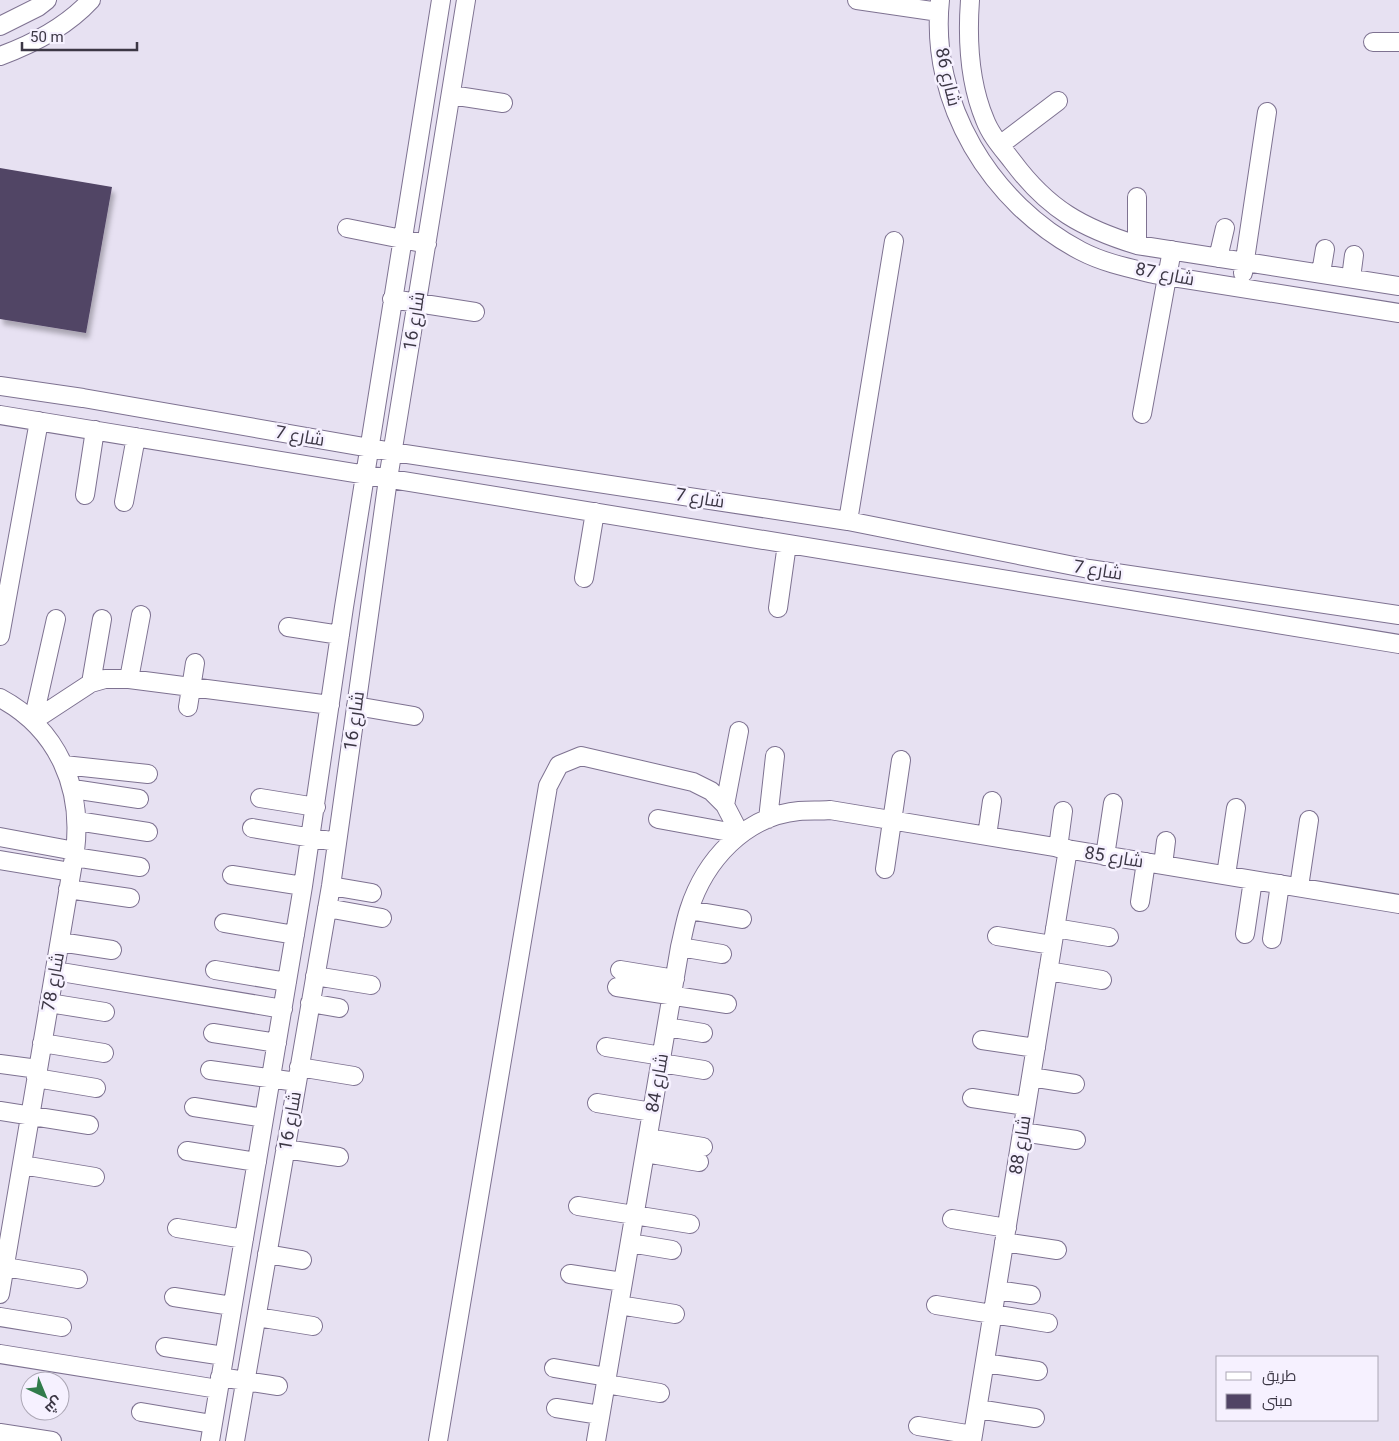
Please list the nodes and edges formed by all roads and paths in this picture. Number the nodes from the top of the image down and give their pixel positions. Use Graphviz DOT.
graph roads {
  1 [pos="47,0"];
  2 [pos="91,0"];
  3 [pos="441,0"];
  4 [pos="462,0"];
  5 [pos="466,0"];
  6 [pos="857,0"];
  7 [pos="970,0"];
  8 [pos="940,6"];
  9 [pos="0,26"];
  10 [pos="1373,42"];
  11 [pos="1399,42"];
  12 [pos="0,56"];
  13 [pos="451,95"];
  14 [pos="1058,101"];
  15 [pos="503,103"];
  16 [pos="1267,112"];
  17 [pos="997,140"];
  18 [pos="974,150"];
  19 [pos="1137,197"];
  20 [pos="347,228"];
  21 [pos="1225,228"];
  22 [pos="402,240"];
  23 [pos="894,241"];
  24 [pos="427,244"];
  25 [pos="1137,245"];
  26 [pos="1325,249"];
  27 [pos="1172,250"];
  28 [pos="1354,255"];
  29 [pos="1218,258"];
  30 [pos="1245,262"];
  31 [pos="1316,273"];
  32 [pos="1167,276"];
  33 [pos="1352,278"];
  34 [pos="1399,286"];
  35 [pos="1241,288"];
  36 [pos="1308,298"];
  37 [pos="392,299"];
  38 [pos="417,303"];
  39 [pos="475,312"];
  40 [pos="1399,313"];
  41 [pos="0,386"];
  42 [pos="1142,414"];
  43 [pos="0,415"];
  44 [pos="39,421"];
  45 [pos="95,430"];
  46 [pos="136,437"];
  47 [pos="370,448"];
  48 [pos="393,452"];
  49 [pos="366,475"];
  50 [pos="388,479"];
  51 [pos="85,495"];
  52 [pos="124,502"];
  53 [pos="595,512"];
  54 [pos="848,520"];
  55 [pos="787,544"];
  56 [pos="584,578"];
  57 [pos="344,607"];
  58 [pos="778,608"];
  59 [pos="369,611"];
  60 [pos="140,615"];
  61 [pos="1399,615"];
  62 [pos="56,619"];
  63 [pos="102,619"];
  64 [pos="288,627"];
  65 [pos="0,636"];
  66 [pos="340,636"];
  67 [pos="1399,644"];
  68 [pos="195,663"];
  69 [pos="129,678"];
  70 [pos="91,683"];
  71 [pos="191,688"];
  72 [pos="0,698"];
  73 [pos="330,706"];
  74 [pos="356,706"];
  75 [pos="188,708"];
  76 [pos="414,716"];
  77 [pos="33,721"];
  78 [pos="738,730"];
  79 [pos="775,756"];
  80 [pos="901,760"];
  81 [pos="64,765"];
  82 [pos="148,774"];
  83 [pos="73,789"];
  84 [pos="260,798"];
  85 [pos="139,799"];
  86 [pos="992,801"];
  87 [pos="1113,803"];
  88 [pos="725,805"];
  89 [pos="316,807"];
  90 [pos="1236,808"];
  91 [pos="830,810"];
  92 [pos="1063,811"];
  93 [pos="658,819"];
  94 [pos="768,819"];
  95 [pos="1309,820"];
  96 [pos="77,821"];
  97 [pos="892,821"];
  98 [pos="252,828"];
  99 [pos="148,832"];
  100 [pos="740,834"];
  101 [pos="987,836"];
  102 [pos="0,837"];
  103 [pos="311,837"];
  104 [pos="1166,841"];
  105 [pos="337,842"];
  106 [pos="1063,849"];
  107 [pos="1105,856"];
  108 [pos="0,860"];
  109 [pos="1155,864"];
  110 [pos="72,867"];
  111 [pos="140,868"];
  112 [pos="885,869"];
  113 [pos="232,875"];
  114 [pos="1226,875"];
  115 [pos="1253,880"];
  116 [pos="1280,884"];
  117 [pos="303,886"];
  118 [pos="331,886"];
  119 [pos="1299,887"];
  120 [pos="372,893"];
  121 [pos="130,898"];
  122 [pos="1140,902"];
  123 [pos="1399,904"];
  124 [pos="327,908"];
  125 [pos="689,910"];
  126 [pos="382,918"];
  127 [pos="742,919"];
  128 [pos="224,923"];
  129 [pos="295,934"];
  130 [pos="1245,934"];
  131 [pos="997,936"];
  132 [pos="1054,937"];
  133 [pos="1109,937"];
  134 [pos="1272,938"];
  135 [pos="60,942"];
  136 [pos="680,947"];
  137 [pos="112,950"];
  138 [pos="722,954"];
  139 [pos="215,970"];
  140 [pos="54,971"];
  141 [pos="1048,971"];
  142 [pos="315,976"];
  143 [pos="619,979"];
  144 [pos="1102,980"];
  145 [pos="287,982"];
  146 [pos="371,985"];
  147 [pos="674,987"];
  148 [pos="49,1003"];
  149 [pos="310,1003"];
  150 [pos="727,1004"];
  151 [pos="339,1008"];
  152 [pos="282,1009"];
  153 [pos="105,1012"];
  154 [pos="667,1027"];
  155 [pos="213,1033"];
  156 [pos="703,1033"];
  157 [pos="982,1040"];
  158 [pos="42,1043"];
  159 [pos="277,1043"];
  160 [pos="606,1047"];
  161 [pos="1036,1048"];
  162 [pos="104,1052"];
  163 [pos="661,1060"];
  164 [pos="0,1064"];
  165 [pos="210,1070"];
  166 [pos="704,1070"];
  167 [pos="37,1074"];
  168 [pos="298,1074"];
  169 [pos="354,1076"];
  170 [pos="1031,1077"];
  171 [pos="271,1078"];
  172 [pos="1075,1084"];
  173 [pos="96,1088"];
  174 [pos="972,1098"];
  175 [pos="597,1103"];
  176 [pos="1026,1106"];
  177 [pos="194,1107"];
  178 [pos="0,1111"];
  179 [pos="652,1112"];
  180 [pos="30,1116"];
  181 [pos="264,1118"];
  182 [pos="89,1125"];
  183 [pos="1022,1132"];
  184 [pos="1076,1140"];
  185 [pos="646,1146"];
  186 [pos="285,1149"];
  187 [pos="187,1151"];
  188 [pos="701,1154"];
  189 [pos="338,1157"];
  190 [pos="256,1162"];
  191 [pos="22,1165"];
  192 [pos="96,1177"];
  193 [pos="578,1206"];
  194 [pos="634,1215"];
  195 [pos="952,1219"];
  196 [pos="690,1224"];
  197 [pos="177,1228"];
  198 [pos="5,1230"];
  199 [pos="1006,1235"];
  200 [pos="244,1239"];
  201 [pos="630,1243"];
  202 [pos="672,1250"];
  203 [pos="1057,1250"];
  204 [pos="267,1254"];
  205 [pos="302,1260"];
  206 [pos="4,1267"];
  207 [pos="571,1268"];
  208 [pos="624,1276"];
  209 [pos="78,1279"];
  210 [pos="997,1290"];
  211 [pos="0,1294"];
  212 [pos="1031,1295"];
  213 [pos="174,1297"];
  214 [pos="619,1304"];
  215 [pos="936,1305"];
  216 [pos="232,1306"];
  217 [pos="675,1314"];
  218 [pos="993,1314"];
  219 [pos="0,1317"];
  220 [pos="257,1317"];
  221 [pos="1048,1323"];
  222 [pos="62,1326"];
  223 [pos="312,1326"];
  224 [pos="165,1347"];
  225 [pos="0,1354"];
  226 [pos="224,1356"];
  227 [pos="985,1363"];
  228 [pos="554,1368"];
  229 [pos="1038,1372"];
  230 [pos="606,1380"];
  231 [pos="246,1381"];
  232 [pos="219,1383"];
  233 [pos="278,1386"];
  234 [pos="660,1393"];
  235 [pos="556,1408"];
  236 [pos="978,1409"];
  237 [pos="141,1412"];
  238 [pos="600,1416"];
  239 [pos="1035,1418"];
  240 [pos="918,1426"];
  241 [pos="211,1432"];
  242 [pos="0,1433"];
  243 [pos="973,1438"];
  244 [pos="52,1441"];
  245 [pos="236,1441"];
  246 [pos="438,1441"];
  247 [pos="596,1441"];
  1 -- 9 [label="street"];
  2 -- 12 [label="street"];
  3 -- 22 [label="street, شارع 16"];
  4 -- 5 [label="street"];
  5 -- 13 [label="street, شارع 16"];
  6 -- 8 [label="street"];
  7 -- 17 [label="street, شارع 86"];
  8 -- 18 [label="street, شارع 86"];
  10 -- 11 [label="street"];
  13 -- 15 [label="street"];
  13 -- 24 [label="street, شارع 16"];
  14 -- 17 [label="street"];
  16 -- 30 [label="street"];
  17 -- 25 [label="street, شارع 87"];
  18 -- 32 [label="street, شارع 87"];
  19 -- 25 [label="street"];
  20 -- 22 [label="street"];
  21 -- 29 [label="street"];
  22 -- 24 [label="street"];
  22 -- 37 [label="street, شارع 16"];
  23 -- 54 [label="street"];
  24 -- 38 [label="street, شارع 16"];
  25 -- 27 [label="street, شارع 87"];
  26 -- 31 [label="street"];
  27 -- 29 [label="street, شارع 87"];
  27 -- 32 [label="street"];
  28 -- 33 [label="street"];
  29 -- 30 [label="street, شارع 87"];
  30 -- 31 [label="street, شارع 87"];
  30 -- 35 [label="street"];
  31 -- 33 [label="street, شارع 87"];
  31 -- 36 [label="street"];
  32 -- 35 [label="street, شارع 87"];
  32 -- 42 [label="street"];
  33 -- 34 [label="street, شارع 87"];
  35 -- 36 [label="street, شارع 87"];
  36 -- 40 [label="street, شارع 87"];
  37 -- 38 [label="street"];
  37 -- 47 [label="street, شارع 16"];
  38 -- 39 [label="street"];
  38 -- 48 [label="street, شارع 16"];
  41 -- 47 [label="street, شارع 7"];
  43 -- 44 [label="street, شارع 7"];
  44 -- 45 [label="street, شارع 7"];
  44 -- 65 [label="street"];
  45 -- 46 [label="street, شارع 7"];
  45 -- 51 [label="street"];
  46 -- 49 [label="street, شارع 7"];
  46 -- 52 [label="street"];
  47 -- 48 [label="street, شارع 7"];
  47 -- 49 [label="street, شارع 16"];
  48 -- 50 [label="street, شارع 16"];
  48 -- 54 [label="street, شارع 7"];
  49 -- 50 [label="street, شارع 7"];
  49 -- 57 [label="street, شارع 16"];
  50 -- 53 [label="street, شارع 7"];
  50 -- 59 [label="street, شارع 16"];
  53 -- 55 [label="street, شارع 7"];
  53 -- 56 [label="street"];
  54 -- 61 [label="street, شارع 7"];
  55 -- 58 [label="street"];
  55 -- 67 [label="street, شارع 7"];
  57 -- 59 [label="street"];
  57 -- 66 [label="street, شارع 16"];
  59 -- 74 [label="street, شارع 16"];
  60 -- 69 [label="street"];
  62 -- 77 [label="street"];
  63 -- 70 [label="street"];
  64 -- 66 [label="street"];
  66 -- 73 [label="street, شارع 16"];
  68 -- 71 [label="street"];
  69 -- 70 [label="street"];
  69 -- 71 [label="street"];
  70 -- 77 [label="street"];
  71 -- 73 [label="street"];
  71 -- 75 [label="street"];
  72 -- 77 [label="street, شارع 78"];
  73 -- 89 [label="street, شارع 16"];
  74 -- 76 [label="street"];
  74 -- 105 [label="street, شارع 16"];
  77 -- 81 [label="street, شارع 78"];
  78 -- 88 [label="street"];
  79 -- 94 [label="street"];
  80 -- 97 [label="street"];
  81 -- 82 [label="street"];
  81 -- 83 [label="street, شارع 78"];
  83 -- 85 [label="street"];
  83 -- 96 [label="street, شارع 78"];
  84 -- 89 [label="street"];
  86 -- 101 [label="street"];
  87 -- 107 [label="street"];
  88 -- 100 [label="street"];
  88 -- 246 [label="street"];
  89 -- 103 [label="street, شارع 16"];
  90 -- 114 [label="street"];
  91 -- 94 [label="street, شارع 84"];
  91 -- 97 [label="street, شارع 85"];
  92 -- 106 [label="street, شارع 88"];
  93 -- 100 [label="street"];
  94 -- 100 [label="street, شارع 84"];
  95 -- 119 [label="street"];
  96 -- 99 [label="street"];
  96 -- 110 [label="street, شارع 78"];
  97 -- 101 [label="street, شارع 85"];
  97 -- 112 [label="street"];
  98 -- 103 [label="street"];
  100 -- 125 [label="street, شارع 84"];
  101 -- 106 [label="street, شارع 85"];
  102 -- 110 [label="street"];
  103 -- 105 [label="street"];
  103 -- 117 [label="street, شارع 16"];
  104 -- 109 [label="street"];
  105 -- 118 [label="street, شارع 16"];
  106 -- 107 [label="street, شارع 85"];
  106 -- 132 [label="street, شارع 88"];
  107 -- 109 [label="street, شارع 85"];
  108 -- 110 [label="street"];
  109 -- 114 [label="street, شارع 85"];
  109 -- 122 [label="street"];
  110 -- 111 [label="street"];
  110 -- 121 [label="street"];
  110 -- 135 [label="street, شارع 78"];
  113 -- 117 [label="street"];
  114 -- 115 [label="street, شارع 85"];
  115 -- 116 [label="street, شارع 85"];
  115 -- 130 [label="street"];
  116 -- 119 [label="street, شارع 85"];
  116 -- 134 [label="street"];
  117 -- 129 [label="street, شارع 16"];
  118 -- 120 [label="street"];
  118 -- 124 [label="street, شارع 16"];
  119 -- 123 [label="street, شارع 85"];
  124 -- 126 [label="street"];
  124 -- 142 [label="street, شارع 16"];
  125 -- 127 [label="street"];
  125 -- 136 [label="street, شارع 84"];
  128 -- 129 [label="street"];
  129 -- 145 [label="street, شارع 16"];
  131 -- 132 [label="street"];
  132 -- 133 [label="street"];
  132 -- 141 [label="street, شارع 88"];
  135 -- 137 [label="street"];
  135 -- 140 [label="street, شارع 78"];
  136 -- 138 [label="street"];
  136 -- 147 [label="street, شارع 84"];
  139 -- 145 [label="street"];
  140 -- 148 [label="street, شارع 78"];
  140 -- 152 [label="street"];
  141 -- 144 [label="street"];
  141 -- 161 [label="street, شارع 88"];
  142 -- 146 [label="street"];
  142 -- 149 [label="street, شارع 16"];
  143 -- 147 [label="street"];
  145 -- 152 [label="street, شارع 16"];
  147 -- 150 [label="street"];
  147 -- 154 [label="street, شارع 84"];
  148 -- 153 [label="street"];
  148 -- 158 [label="street, شارع 78"];
  149 -- 151 [label="street"];
  149 -- 168 [label="street, شارع 16"];
  152 -- 159 [label="street, شارع 16"];
  154 -- 156 [label="street"];
  154 -- 163 [label="street, شارع 84"];
  155 -- 159 [label="street"];
  157 -- 161 [label="street"];
  158 -- 162 [label="street"];
  158 -- 167 [label="street, شارع 78"];
  159 -- 171 [label="street, شارع 16"];
  160 -- 163 [label="street"];
  161 -- 170 [label="street, شارع 88"];
  163 -- 166 [label="street"];
  163 -- 179 [label="street, شارع 84"];
  164 -- 167 [label="street"];
  165 -- 171 [label="street"];
  167 -- 173 [label="street"];
  167 -- 180 [label="street, شارع 78"];
  168 -- 169 [label="street"];
  168 -- 171 [label="street"];
  168 -- 186 [label="street, شارع 16"];
  170 -- 172 [label="street"];
  170 -- 176 [label="street, شارع 88"];
  171 -- 181 [label="street, شارع 16"];
  174 -- 176 [label="street"];
  175 -- 179 [label="street"];
  176 -- 183 [label="street, شارع 88"];
  177 -- 181 [label="street"];
  178 -- 180 [label="street"];
  179 -- 185 [label="street, شارع 84"];
  180 -- 182 [label="street"];
  180 -- 191 [label="street, شارع 78"];
  181 -- 190 [label="street, شارع 16"];
  183 -- 184 [label="street"];
  183 -- 199 [label="street, شارع 88"];
  185 -- 188 [label="street"];
  185 -- 194 [label="street, شارع 84"];
  186 -- 189 [label="street"];
  186 -- 204 [label="street, شارع 16"];
  187 -- 190 [label="street"];
  190 -- 200 [label="street, شارع 16"];
  191 -- 192 [label="street"];
  191 -- 198 [label="street, شارع 78"];
  193 -- 194 [label="street"];
  194 -- 196 [label="street"];
  194 -- 201 [label="street, شارع 84"];
  195 -- 199 [label="street"];
  197 -- 200 [label="street"];
  198 -- 206 [label="street, شارع 78"];
  199 -- 203 [label="street"];
  199 -- 210 [label="street, شارع 88"];
  200 -- 216 [label="street, شارع 16"];
  201 -- 202 [label="street"];
  201 -- 208 [label="street, شارع 84"];
  204 -- 205 [label="street"];
  204 -- 220 [label="street, شارع 16"];
  206 -- 209 [label="street"];
  206 -- 211 [label="street, شارع 78"];
  207 -- 208 [label="street"];
  208 -- 214 [label="street, شارع 84"];
  210 -- 212 [label="street"];
  210 -- 218 [label="street, شارع 88"];
  213 -- 216 [label="street"];
  214 -- 217 [label="street"];
  214 -- 230 [label="street, شارع 84"];
  215 -- 218 [label="street"];
  216 -- 226 [label="street, شارع 16"];
  218 -- 221 [label="street"];
  218 -- 227 [label="street, شارع 88"];
  219 -- 222 [label="street"];
  220 -- 223 [label="street"];
  220 -- 231 [label="street, شارع 16"];
  224 -- 226 [label="street"];
  225 -- 232 [label="street"];
  226 -- 232 [label="street, شارع 16"];
  227 -- 229 [label="street"];
  227 -- 236 [label="street, شارع 88"];
  228 -- 230 [label="street"];
  230 -- 234 [label="street"];
  230 -- 238 [label="street, شارع 84"];
  231 -- 232 [label="street"];
  231 -- 233 [label="street"];
  231 -- 245 [label="street, شارع 16"];
  232 -- 241 [label="street, شارع 16"];
  235 -- 238 [label="street"];
  236 -- 239 [label="street"];
  236 -- 243 [label="street, شارع 88"];
  237 -- 241 [label="street"];
  238 -- 247 [label="street, شارع 84"];
  240 -- 243 [label="street"];
  242 -- 244 [label="street"];
}
